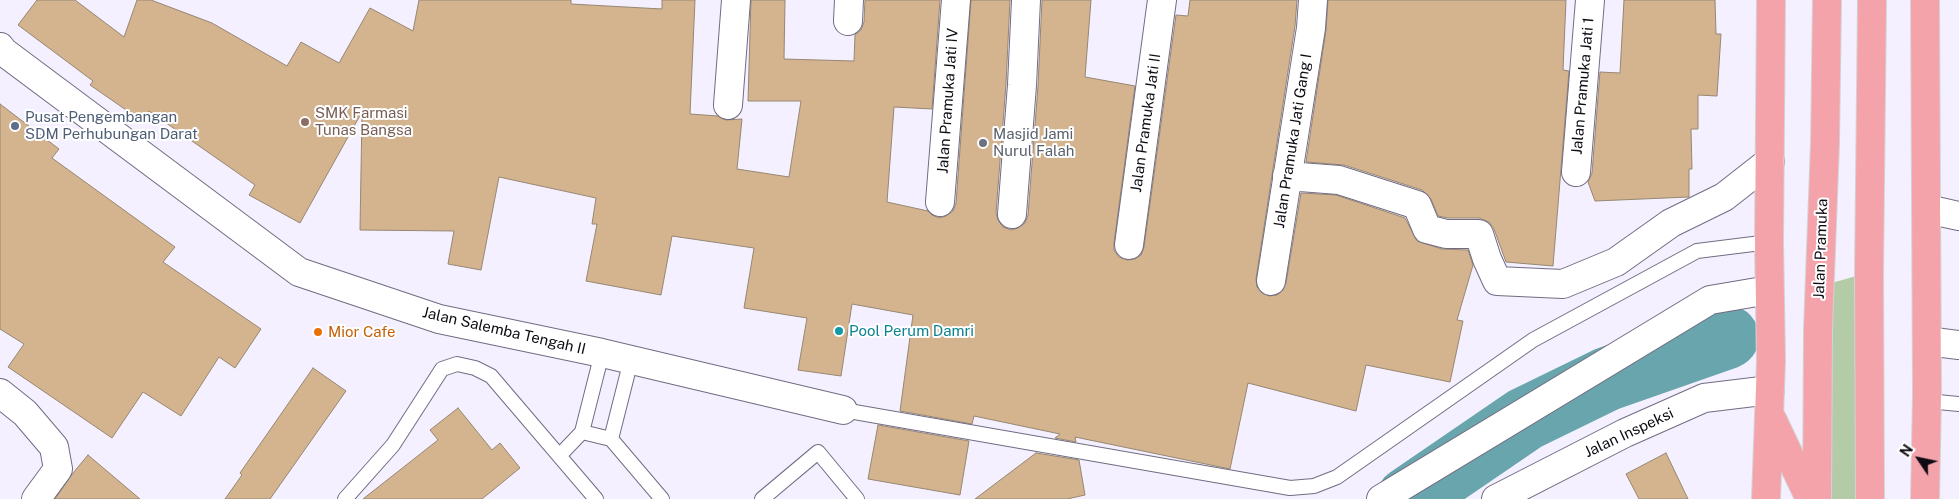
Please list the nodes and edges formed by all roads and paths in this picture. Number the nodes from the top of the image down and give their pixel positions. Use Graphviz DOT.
graph roads {
  1 [pos="736,0"];
  2 [pos="956,0"];
  3 [pos="1026,0"];
  4 [pos="1162,0"];
  5 [pos="1313,0"];
  6 [pos="1590,0"];
  7 [pos="1771,0"];
  8 [pos="1827,0"];
  9 [pos="1872,0"];
  10 [pos="1925,0"];
  11 [pos="0,47"];
  12 [pos="728,105"];
  13 [pos="1770,161"];
  14 [pos="1576,172"];
  15 [pos="1287,176"];
  16 [pos="940,202"];
  17 [pos="1927,209"];
  18 [pos="1012,214"];
  19 [pos="1959,216"];
  20 [pos="1769,242"];
  21 [pos="1129,245"];
  22 [pos="1271,281"];
  23 [pos="1770,295"];
  24 [pos="1927,341"];
  25 [pos="1959,345"];
  26 [pos="602,353"];
  27 [pos="631,360"];
  28 [pos="0,393"];
  29 [pos="1927,401"];
  30 [pos="1770,402"];
  31 [pos="1959,404"];
  32 [pos="843,410"];
  33 [pos="582,432"];
  34 [pos="611,439"];
  35 [pos="560,455"];
  36 [pos="48,495"];
  37 [pos="345,499"];
  38 [pos="596,499"];
  39 [pos="662,499"];
  40 [pos="762,499"];
  41 [pos="857,499"];
  42 [pos="1381,499"];
  43 [pos="1496,499"];
  44 [pos="1766,499"];
  45 [pos="1810,499"];
  46 [pos="1817,499"];
  47 [pos="1870,499"];
  48 [pos="1925,499"];
  1 -- 12 [label="street"];
  2 -- 16 [label="street, Jalan Pramuka Jati IV"];
  3 -- 18 [label="street"];
  4 -- 21 [label="street, Jalan Pramuka Jati II"];
  5 -- 15 [label="street, Jalan Pramuka Jati Gang I"];
  6 -- 14 [label="street, Jalan Pramuka Jati 1"];
  7 -- 13 [label="main road"];
  8 -- 46 [label="main road, Jalan Pramuka"];
  9 -- 47 [label="main road"];
  10 -- 17 [label="main road"];
  11 -- 26 [label="street, Jalan Salemba Tengah II"];
  13 -- 15 [label="street"];
  13 -- 20 [label="main road"];
  15 -- 22 [label="street, Jalan Pramuka Jati Gang I"];
  17 -- 19 [label="street"];
  17 -- 24 [label="main road"];
  20 -- 23 [label="main road"];
  20 -- 32 [label="lane"];
  23 -- 30 [label="main road"];
  23 -- 42 [label="street"];
  24 -- 25 [label="street"];
  24 -- 29 [label="main road"];
  26 -- 27 [label="street, Jalan Salemba Tengah II"];
  26 -- 33 [label="lane"];
  27 -- 32 [label="street, Jalan Salemba Tengah II"];
  27 -- 34 [label="lane"];
  28 -- 36 [label="street"];
  29 -- 31 [label="lane"];
  29 -- 48 [label="main road"];
  30 -- 43 [label="street, Jalan Inspeksi"];
  30 -- 44 [label="main road"];
  30 -- 45 [label="main road"];
  33 -- 34 [label="lane"];
  33 -- 35 [label="lane"];
  34 -- 39 [label="lane"];
  35 -- 37 [label="lane"];
  35 -- 38 [label="lane"];
  40 -- 41 [label="lane"];
}
